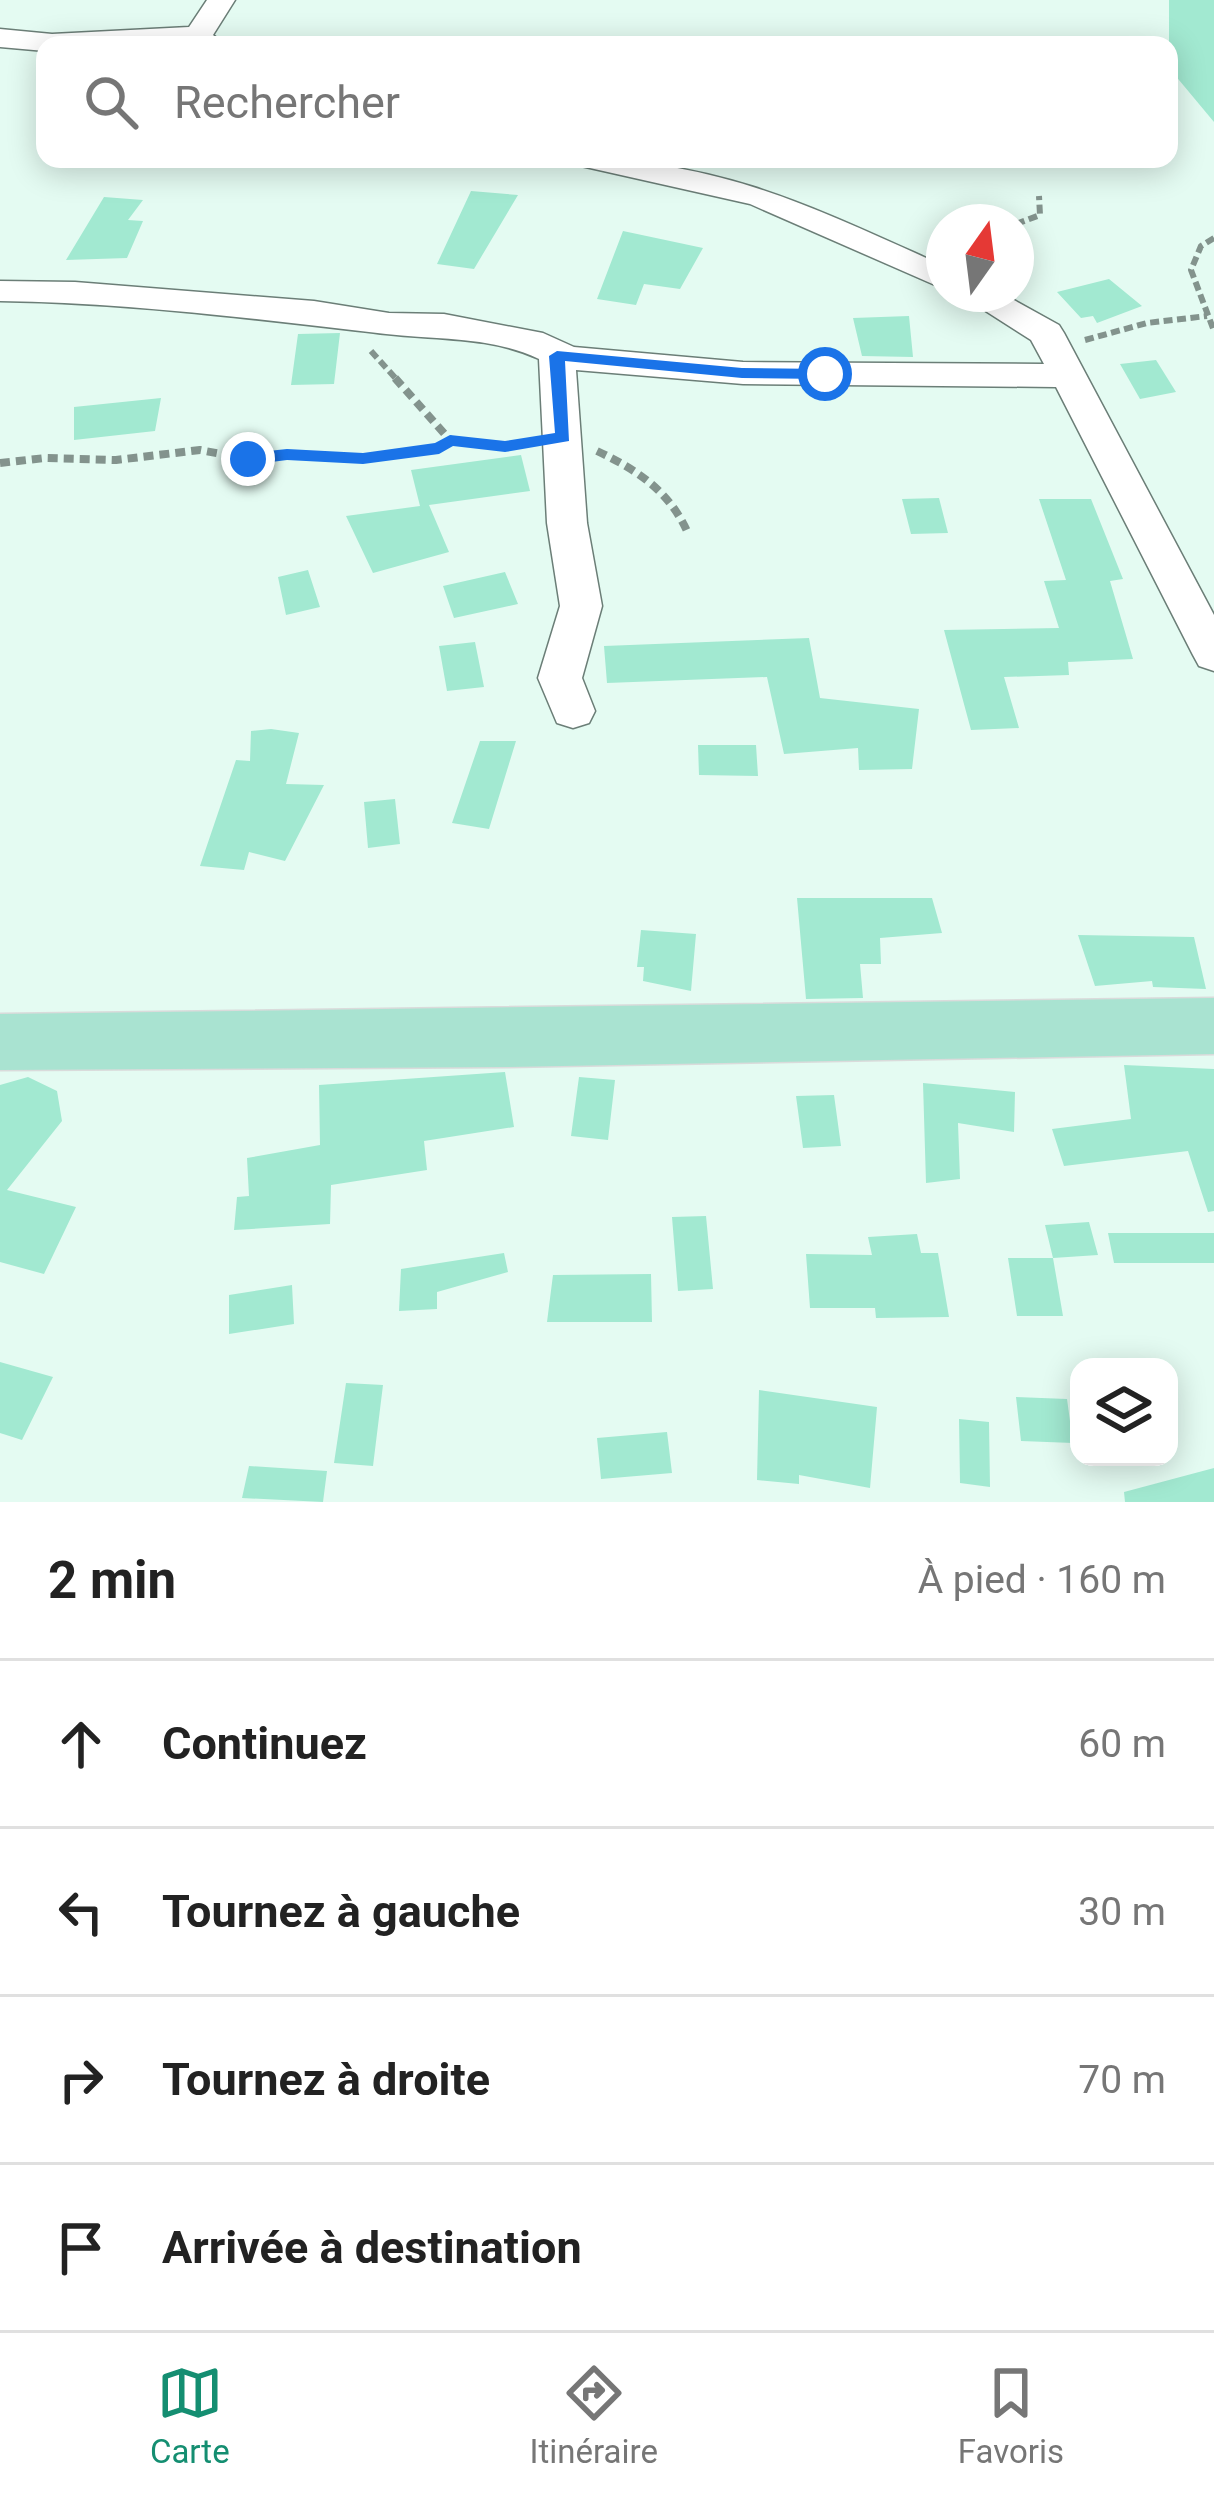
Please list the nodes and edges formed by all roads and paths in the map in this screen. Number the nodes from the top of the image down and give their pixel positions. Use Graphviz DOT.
graph roads {
  1 [pos="221,0"];
  2 [pos="205,36"];
  3 [pos="0,38"];
  4 [pos="36,41"];
  5 [pos="633,168"];
  6 [pos="1039,196"];
  7 [pos="1034,217"];
  8 [pos="1214,238"];
  9 [pos="926,271"];
  10 [pos="0,291"];
  11 [pos="314,312"];
  12 [pos="1009,312"];
  13 [pos="1207,316"];
  14 [pos="1214,331"];
  15 [pos="557,356"];
  16 [pos="1059,362"];
  17 [pos="563,437"];
  18 [pos="450,440"];
  19 [pos="0,464"];
  20 [pos="687,531"];
  21 [pos="1214,656"];
  22 [pos="573,711"];
  23 [pos="1214,1026"];
  24 [pos="0,1042"];
  1 -- 2 [label="street"];
  3 -- 4 [label="street"];
  5 -- 9 [label="street"];
  6 -- 7 [label="path"];
  8 -- 13 [label="path"];
  10 -- 11 [label="street"];
  11 -- 15 [label="street"];
  11 -- 18 [label="path"];
  12 -- 16 [label="street"];
  13 -- 14 [label="path"];
  13 -- 16 [label="path"];
  15 -- 16 [label="street"];
  15 -- 17 [label="street"];
  16 -- 21 [label="street"];
  17 -- 18 [label="path"];
  17 -- 20 [label="path"];
  17 -- 22 [label="street"];
  18 -- 19 [label="path"];
  23 -- 24 [label="main road"];
}
